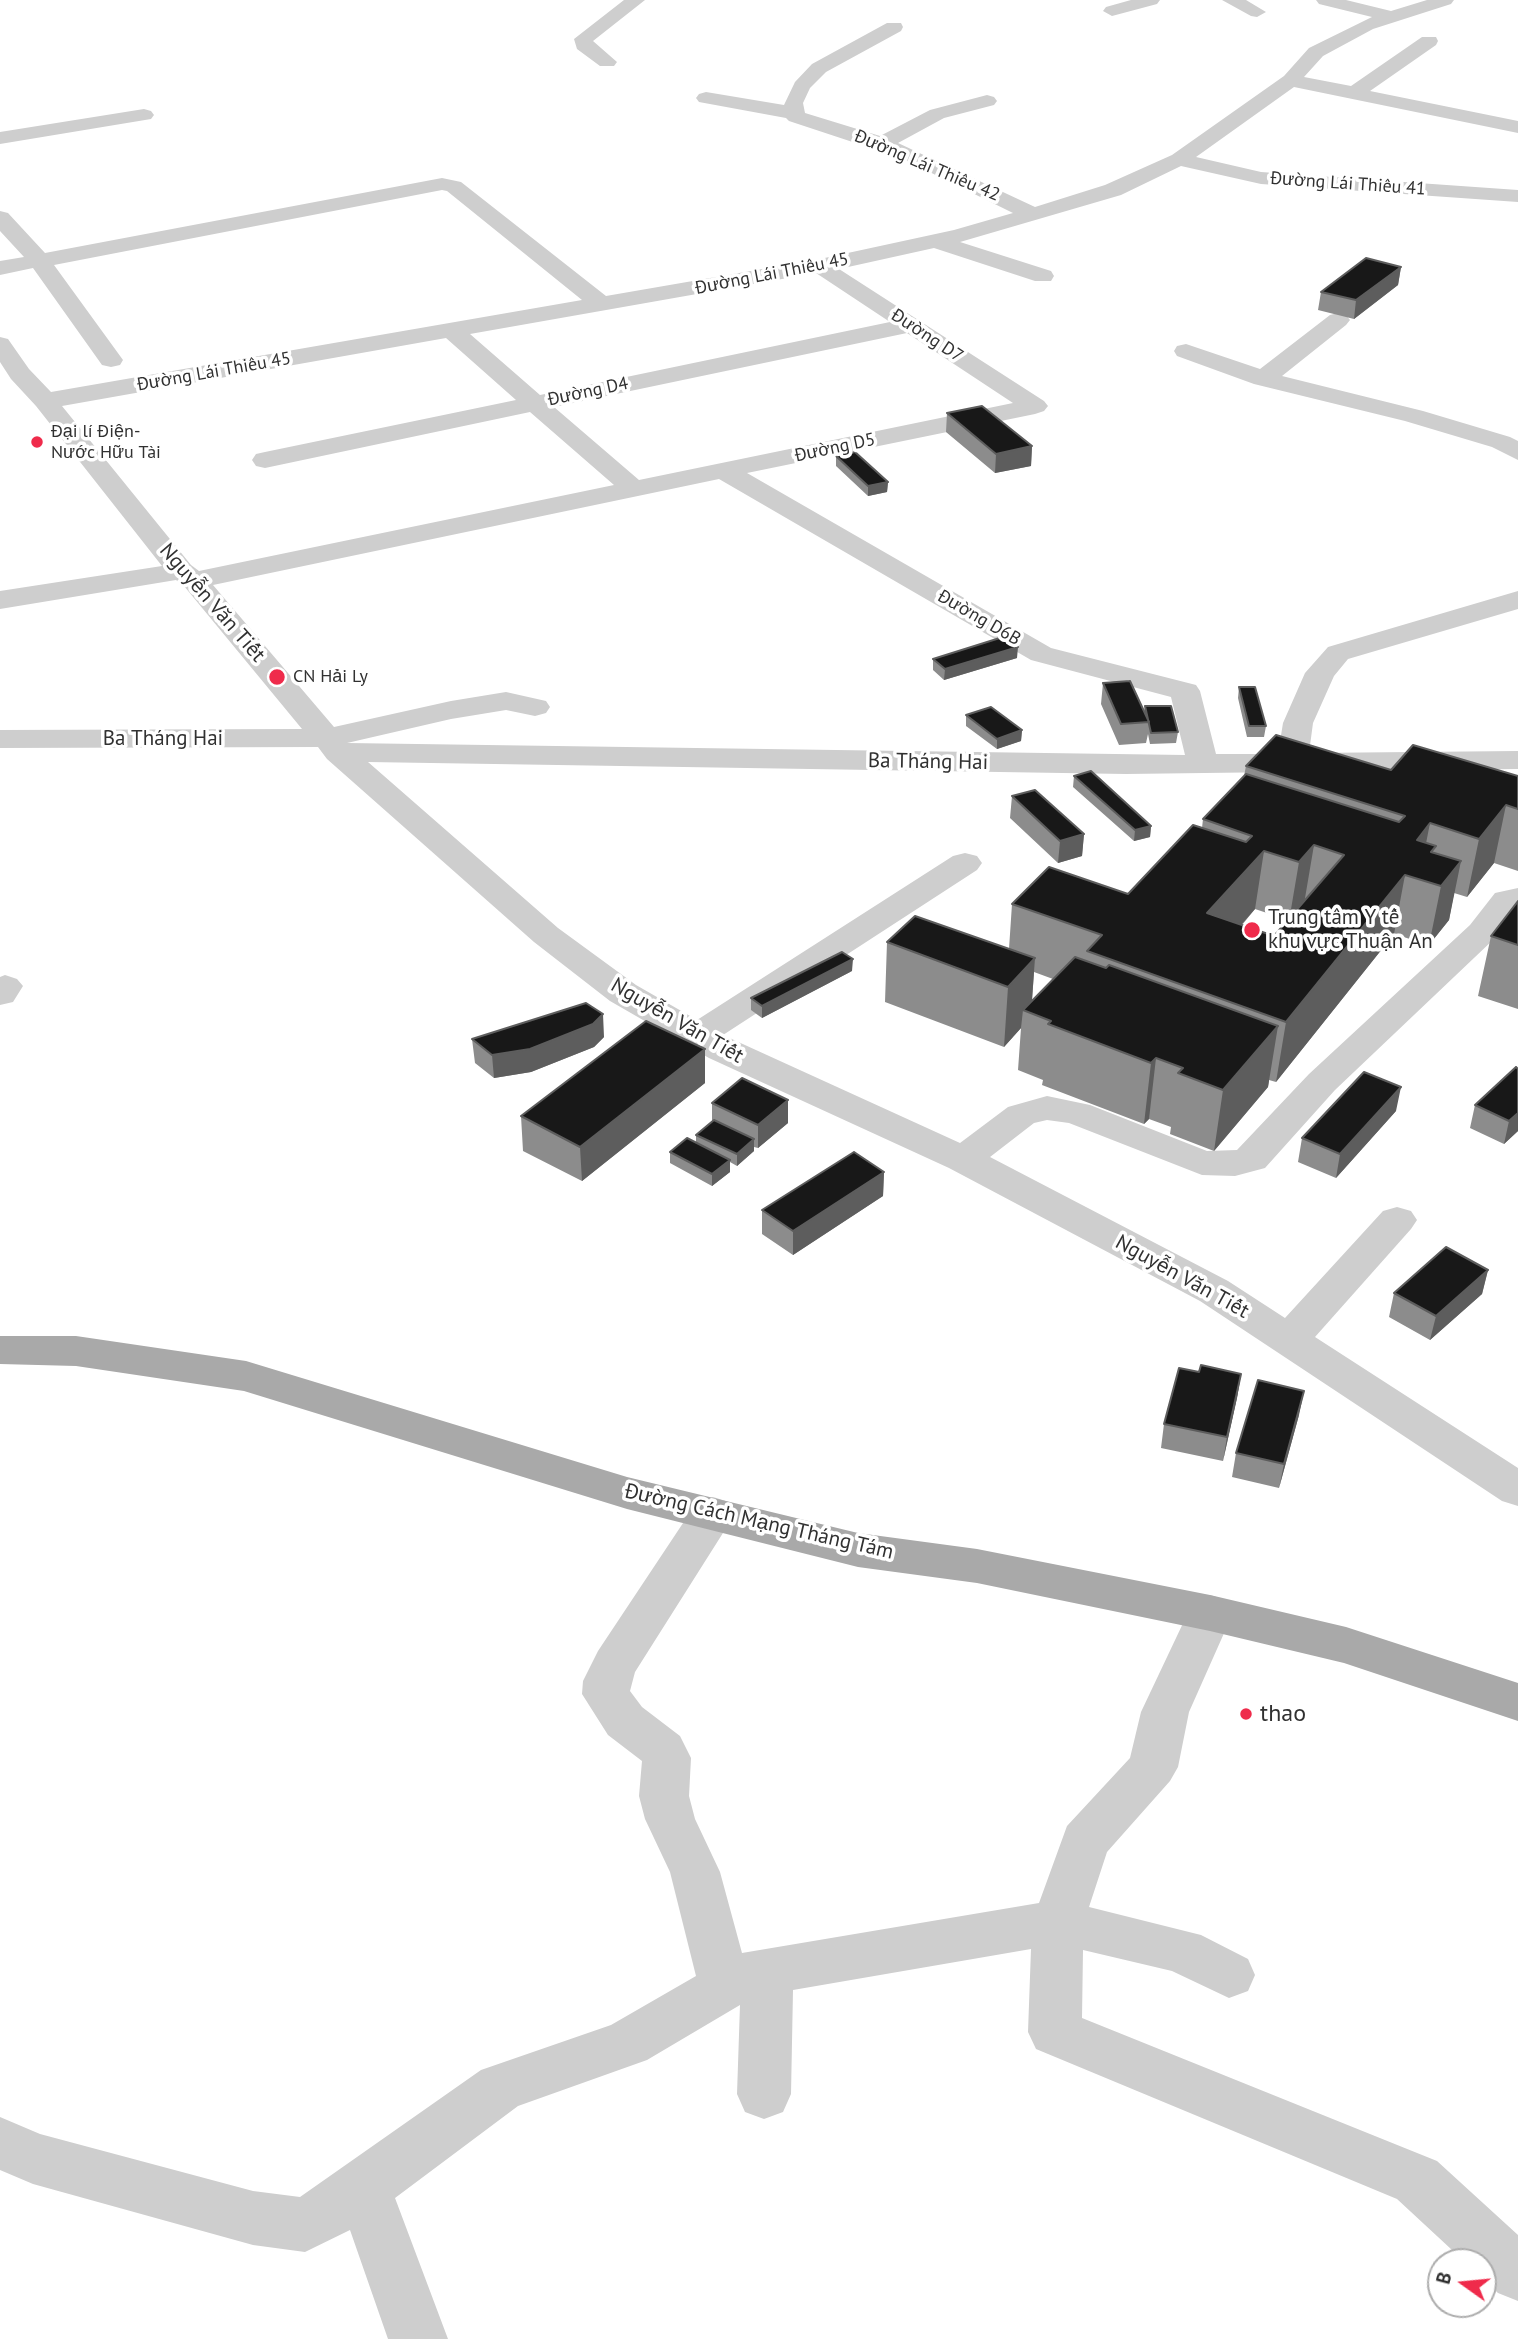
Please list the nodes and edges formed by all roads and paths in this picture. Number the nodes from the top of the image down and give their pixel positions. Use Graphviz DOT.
graph roads {
  1 [pos="636,0"];
  2 [pos="1151,0"];
  3 [pos="1231,0"];
  4 [pos="1325,0"];
  5 [pos="1445,0"];
  6 [pos="1112,10"];
  7 [pos="1257,12"];
  8 [pos="1392,17"];
  9 [pos="894,27"];
  10 [pos="1429,41"];
  11 [pos="607,62"];
  12 [pos="1291,80"];
  13 [pos="1354,93"];
  14 [pos="706,98"];
  15 [pos="987,101"];
  16 [pos="1509,102"];
  17 [pos="795,113"];
  18 [pos="144,116"];
  19 [pos="1482,120"];
  20 [pos="1518,127"];
  21 [pos="0,138"];
  22 [pos="881,144"];
  23 [pos="1179,159"];
  24 [pos="1518,196"];
  25 [pos="1033,214"];
  26 [pos="0,218"];
  27 [pos="934,241"];
  28 [pos="38,259"];
  29 [pos="820,266"];
  30 [pos="0,268"];
  31 [pos="1043,276"];
  32 [pos="601,305"];
  33 [pos="1338,320"];
  34 [pos="910,325"];
  35 [pos="453,332"];
  36 [pos="0,344"];
  37 [pos="1186,351"];
  38 [pos="111,360"];
  39 [pos="10,376"];
  40 [pos="1263,379"];
  41 [pos="45,401"];
  42 [pos="535,403"];
  43 [pos="1035,406"];
  44 [pos="1518,452"];
  45 [pos="265,460"];
  46 [pos="724,471"];
  47 [pos="634,489"];
  48 [pos="187,575"];
  49 [pos="0,600"];
  50 [pos="1518,600"];
  51 [pos="535,707"];
  52 [pos="0,739"];
  53 [pos="333,745"];
  54 [pos="1518,760"];
  55 [pos="1292,763"];
  56 [pos="1203,764"];
  57 [pos="965,863"];
  58 [pos="1518,898"];
  59 [pos="697,1036"];
  60 [pos="963,1159"];
  61 [pos="1397,1220"];
  62 [pos="1288,1340"];
  63 [pos="0,1350"];
  64 [pos="1518,1490"];
  65 [pos="713,1514"];
  66 [pos="1210,1613"];
  67 [pos="1518,1702"];
  68 [pos="1058,1922"];
  69 [pos="1229,1975"];
  70 [pos="746,1979"];
  71 [pos="764,2094"];
  72 [pos="0,2143"];
  73 [pos="363,2188"];
  74 [pos="1518,2273"];
  75 [pos="418,2339"];
  1 -- 11 [label="street"];
  2 -- 6 [label="street"];
  3 -- 7 [label="street"];
  4 -- 8 [label="street"];
  5 -- 8 [label="street, Đường Lái Thiêu 45"];
  8 -- 12 [label="street, Đường Lái Thiêu 45"];
  9 -- 17 [label="street"];
  10 -- 13 [label="street"];
  12 -- 13 [label="street"];
  12 -- 23 [label="street, Đường Lái Thiêu 45"];
  13 -- 19 [label="street"];
  14 -- 17 [label="street, Đường Lái Thiêu 42"];
  15 -- 22 [label="street"];
  16 -- 19 [label="street"];
  17 -- 22 [label="street, Đường Lái Thiêu 42"];
  18 -- 21 [label="street"];
  19 -- 20 [label="street"];
  22 -- 25 [label="street, Đường Lái Thiêu 42"];
  23 -- 24 [label="street, Đường Lái Thiêu 41"];
  23 -- 25 [label="street, Đường Lái Thiêu 45"];
  25 -- 27 [label="street, Đường Lái Thiêu 45"];
  26 -- 28 [label="street"];
  27 -- 29 [label="street, Đường Lái Thiêu 45"];
  27 -- 31 [label="street"];
  28 -- 30 [label="street"];
  28 -- 32 [label="street"];
  28 -- 38 [label="street"];
  29 -- 32 [label="street, Đường Lái Thiêu 45"];
  29 -- 34 [label="street, Đường D7"];
  32 -- 35 [label="street, Đường Lái Thiêu 45"];
  33 -- 40 [label="street"];
  34 -- 42 [label="street, Đường D4"];
  34 -- 43 [label="street, Đường D7"];
  35 -- 41 [label="street, Đường Lái Thiêu 45"];
  35 -- 42 [label="street"];
  36 -- 39 [label="street, Nguyễn Văn Tiết"];
  37 -- 40 [label="street"];
  39 -- 41 [label="street, Nguyễn Văn Tiết"];
  40 -- 44 [label="street"];
  41 -- 48 [label="street, Nguyễn Văn Tiết"];
  42 -- 45 [label="street, Đường D4"];
  42 -- 47 [label="street"];
  43 -- 46 [label="street, Đường D5"];
  46 -- 47 [label="street, Đường D5"];
  46 -- 56 [label="street, Đường D6B"];
  47 -- 48 [label="street, Đường D5"];
  48 -- 49 [label="street, Đường D5"];
  48 -- 53 [label="street, Nguyễn Văn Tiết"];
  50 -- 55 [label="street"];
  51 -- 53 [label="street"];
  52 -- 53 [label="street, Ba Tháng Hai"];
  53 -- 56 [label="street, Ba Tháng Hai"];
  53 -- 59 [label="street, Nguyễn Văn Tiết"];
  54 -- 55 [label="street, Ba Tháng Hai"];
  55 -- 56 [label="street, Ba Tháng Hai"];
  57 -- 59 [label="street"];
  58 -- 60 [label="street"];
  59 -- 60 [label="street, Nguyễn Văn Tiết"];
  60 -- 62 [label="street, Nguyễn Văn Tiết"];
  61 -- 62 [label="street"];
  62 -- 64 [label="street, Nguyễn Văn Tiết"];
  63 -- 65 [label="main road, Đường Cách Mạng Tháng Tám"];
  65 -- 66 [label="main road, Đường Cách Mạng Tháng Tám"];
  65 -- 70 [label="street"];
  66 -- 67 [label="main road, Đường Cách Mạng Tháng Tám"];
  66 -- 68 [label="street"];
  68 -- 69 [label="street"];
  68 -- 70 [label="street"];
  68 -- 74 [label="street"];
  70 -- 71 [label="street"];
  70 -- 73 [label="street"];
  72 -- 73 [label="street"];
  73 -- 75 [label="street"];
}
